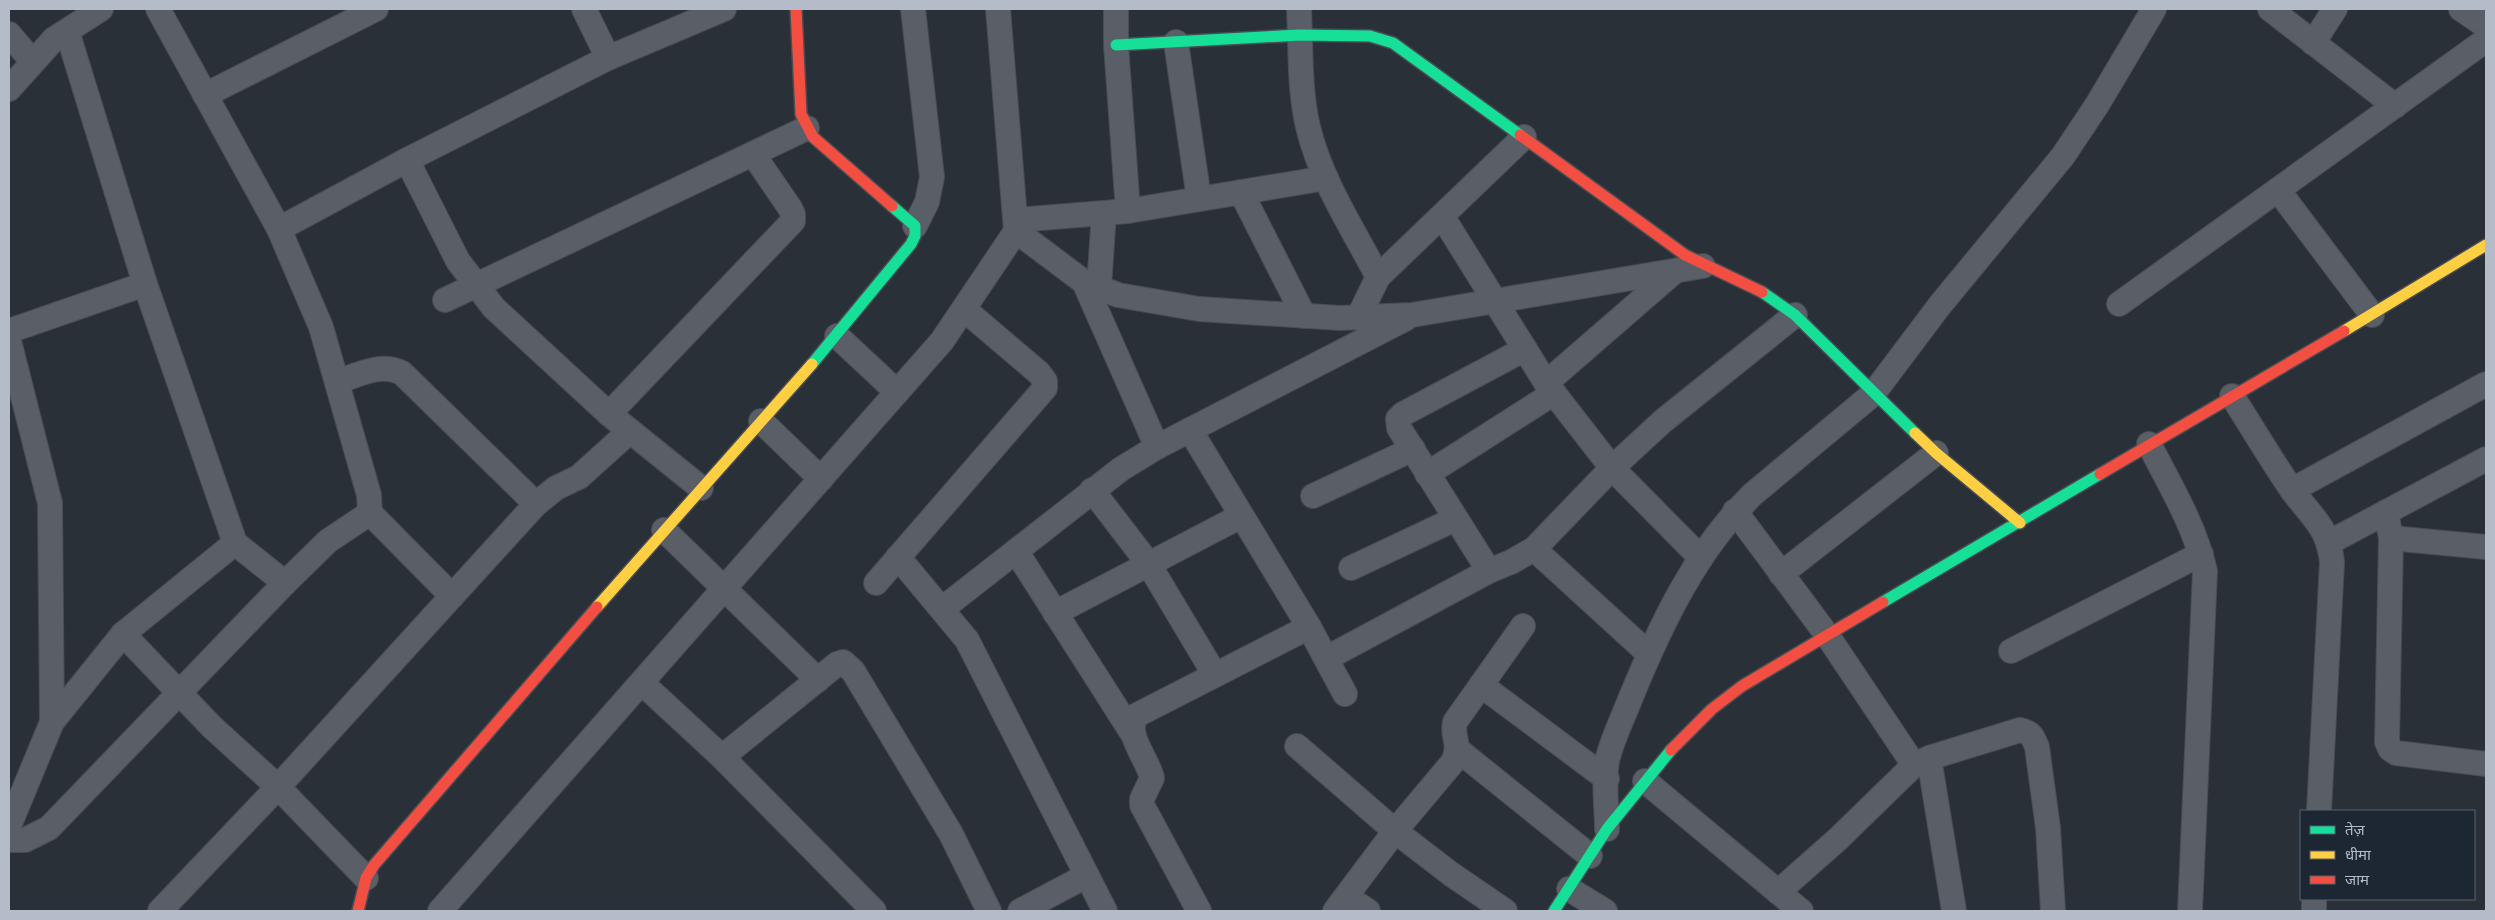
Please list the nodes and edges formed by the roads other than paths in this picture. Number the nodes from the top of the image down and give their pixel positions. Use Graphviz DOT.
graph roads {
  1 [pos="101,9"];
  2 [pos="158,9"];
  3 [pos="376,9"];
  4 [pos="584,9"];
  5 [pos="724,9"];
  6 [pos="796,9"];
  7 [pos="913,9"];
  8 [pos="998,9"];
  9 [pos="1116,9"];
  10 [pos="1299,9"];
  11 [pos="2154,9"];
  12 [pos="2270,9"];
  13 [pos="2336,9"];
  14 [pos="2461,9"];
  15 [pos="2486,26"];
  16 [pos="67,31"];
  17 [pos="9,34"];
  18 [pos="1300,35"];
  19 [pos="2486,40"];
  20 [pos="1176,42"];
  21 [pos="2313,43"];
  22 [pos="1116,45"];
  23 [pos="608,58"];
  24 [pos="34,62"];
  25 [pos="9,89"];
  26 [pos="205,96"];
  27 [pos="2394,106"];
  28 [pos="807,128"];
  29 [pos="1524,137"];
  30 [pos="752,154"];
  31 [pos="407,160"];
  32 [pos="1326,178"];
  33 [pos="2278,190"];
  34 [pos="1241,192"];
  35 [pos="1199,199"];
  36 [pos="1128,211"];
  37 [pos="1104,213"];
  38 [pos="1442,216"];
  39 [pos="1016,225"];
  40 [pos="915,226"];
  41 [pos="279,229"];
  42 [pos="2486,245"];
  43 [pos="1702,266"];
  44 [pos="1676,271"];
  45 [pos="1378,277"];
  46 [pos="145,284"];
  47 [pos="475,285"];
  48 [pos="1091,285"];
  49 [pos="445,300"];
  50 [pos="1496,302"];
  51 [pos="2120,304"];
  52 [pos="965,310"];
  53 [pos="1795,315"];
  54 [pos="2372,315"];
  55 [pos="1304,316"];
  56 [pos="1412,316"];
  57 [pos="1358,318"];
  58 [pos="9,331"];
  59 [pos="837,336"];
  60 [pos="9,341"];
  61 [pos="1524,349"];
  62 [pos="337,382"];
  63 [pos="2486,384"];
  64 [pos="1550,388"];
  65 [pos="897,392"];
  66 [pos="1873,394"];
  67 [pos="2232,396"];
  68 [pos="609,414"];
  69 [pos="761,421"];
  70 [pos="1190,430"];
  71 [pos="630,431"];
  72 [pos="2149,444"];
  73 [pos="1157,447"];
  74 [pos="1413,449"];
  75 [pos="1936,453"];
  76 [pos="2486,458"];
  77 [pos="1612,468"];
  78 [pos="1428,474"];
  79 [pos="821,480"];
  80 [pos="701,488"];
  81 [pos="1092,490"];
  82 [pos="2292,490"];
  83 [pos="1313,496"];
  84 [pos="536,504"];
  85 [pos="1735,511"];
  86 [pos="2386,512"];
  87 [pos="370,513"];
  88 [pos="1241,516"];
  89 [pos="1455,519"];
  90 [pos="2020,523"];
  91 [pos="664,530"];
  92 [pos="2391,538"];
  93 [pos="2330,542"];
  94 [pos="235,544"];
  95 [pos="2486,546"];
  96 [pos="1534,549"];
  97 [pos="1016,551"];
  98 [pos="2201,554"];
  99 [pos="898,557"];
  100 [pos="1701,558"];
  101 [pos="1148,563"];
  102 [pos="1351,568"];
  103 [pos="1489,571"];
  104 [pos="1781,574"];
  105 [pos="285,583"];
  106 [pos="876,583"];
  107 [pos="724,589"];
  108 [pos="452,596"];
  109 [pos="942,609"];
  110 [pos="1055,613"];
  111 [pos="1523,626"];
  112 [pos="1309,627"];
  113 [pos="123,634"];
  114 [pos="1827,635"];
  115 [pos="2010,651"];
  116 [pos="1649,654"];
  117 [pos="1327,658"];
  118 [pos="1215,675"];
  119 [pos="818,680"];
  120 [pos="642,683"];
  121 [pos="1481,685"];
  122 [pos="179,692"];
  123 [pos="1345,694"];
  124 [pos="52,722"];
  125 [pos="1134,736"];
  126 [pos="1297,746"];
  127 [pos="1458,750"];
  128 [pos="722,757"];
  129 [pos="1921,761"];
  130 [pos="2486,764"];
  131 [pos="1607,779"];
  132 [pos="1645,781"];
  133 [pos="278,787"];
  134 [pos="2319,810"];
  135 [pos="9,826"];
  136 [pos="1607,829"];
  137 [pos="1395,831"];
  138 [pos="9,840"];
  139 [pos="1590,856"];
  140 [pos="1086,876"];
  141 [pos="366,878"];
  142 [pos="1568,889"];
  143 [pos="1778,892"];
  144 [pos="1341,904"];
  145 [pos="160,911"];
  146 [pos="358,911"];
  147 [pos="440,911"];
  148 [pos="874,911"];
  149 [pos="989,911"];
  150 [pos="1020,911"];
  151 [pos="1105,911"];
  152 [pos="1199,911"];
  153 [pos="1368,911"];
  154 [pos="1505,911"];
  155 [pos="1554,911"];
  156 [pos="1605,911"];
  157 [pos="1801,911"];
  158 [pos="1954,911"];
  159 [pos="2053,911"];
  160 [pos="2190,911"];
  1 -- 16 [label="street"];
  2 -- 26 [label="street"];
  3 -- 26 [label="street"];
  4 -- 23 [label="street"];
  5 -- 23 [label="street"];
  6 -- 28 [label="street"];
  7 -- 40 [label="street"];
  8 -- 39 [label="street"];
  9 -- 22 [label="street"];
  10 -- 18 [label="street"];
  11 -- 66 [label="street"];
  12 -- 21 [label="street"];
  13 -- 21 [label="street"];
  14 -- 15 [label="street"];
  16 -- 24 [label="street"];
  16 -- 46 [label="street"];
  17 -- 24 [label="street"];
  18 -- 20 [label="street"];
  18 -- 29 [label="street"];
  18 -- 32 [label="street"];
  19 -- 27 [label="street"];
  20 -- 22 [label="street"];
  20 -- 35 [label="street"];
  21 -- 27 [label="street"];
  22 -- 36 [label="street"];
  23 -- 31 [label="street"];
  24 -- 25 [label="street"];
  26 -- 41 [label="street"];
  27 -- 33 [label="street"];
  28 -- 30 [label="street"];
  28 -- 40 [label="street"];
  29 -- 38 [label="street"];
  29 -- 43 [label="street"];
  30 -- 47 [label="street"];
  30 -- 68 [label="street"];
  31 -- 41 [label="street"];
  31 -- 47 [label="street"];
  32 -- 34 [label="street"];
  32 -- 45 [label="street"];
  33 -- 51 [label="street"];
  33 -- 54 [label="street"];
  34 -- 35 [label="street"];
  34 -- 55 [label="street"];
  35 -- 36 [label="street"];
  36 -- 37 [label="street"];
  37 -- 39 [label="street"];
  37 -- 48 [label="street"];
  38 -- 45 [label="street"];
  38 -- 50 [label="street"];
  39 -- 48 [label="street"];
  39 -- 52 [label="street"];
  40 -- 59 [label="street"];
  41 -- 62 [label="street"];
  42 -- 54 [label="street"];
  43 -- 44 [label="street"];
  43 -- 53 [label="street"];
  44 -- 50 [label="street"];
  44 -- 64 [label="street"];
  45 -- 57 [label="street"];
  46 -- 58 [label="street"];
  46 -- 94 [label="street"];
  47 -- 49 [label="street"];
  47 -- 68 [label="street"];
  48 -- 55 [label="street"];
  48 -- 73 [label="street"];
  50 -- 56 [label="street"];
  50 -- 61 [label="street"];
  52 -- 65 [label="street"];
  52 -- 99 [label="street"];
  53 -- 66 [label="street"];
  53 -- 77 [label="street"];
  54 -- 67 [label="street"];
  55 -- 57 [label="street"];
  56 -- 57 [label="street"];
  56 -- 70 [label="street"];
  59 -- 65 [label="street"];
  59 -- 69 [label="street"];
  60 -- 124 [label="street"];
  61 -- 64 [label="street"];
  61 -- 74 [label="street"];
  62 -- 84 [label="street"];
  62 -- 87 [label="street"];
  63 -- 82 [label="street"];
  64 -- 77 [label="street"];
  64 -- 78 [label="street"];
  65 -- 79 [label="street"];
  66 -- 75 [label="street"];
  66 -- 85 [label="street"];
  67 -- 72 [label="street"];
  67 -- 82 [label="street"];
  68 -- 71 [label="street"];
  69 -- 79 [label="street"];
  69 -- 80 [label="street"];
  70 -- 73 [label="street"];
  70 -- 88 [label="street"];
  71 -- 80 [label="street"];
  71 -- 84 [label="street"];
  72 -- 90 [label="street"];
  72 -- 98 [label="street"];
  73 -- 81 [label="street"];
  74 -- 78 [label="street"];
  74 -- 83 [label="street"];
  75 -- 90 [label="street"];
  75 -- 104 [label="street"];
  76 -- 86 [label="street"];
  77 -- 96 [label="street"];
  77 -- 100 [label="street"];
  78 -- 89 [label="street"];
  79 -- 107 [label="street"];
  80 -- 91 [label="street"];
  81 -- 97 [label="street"];
  81 -- 101 [label="street"];
  82 -- 93 [label="street"];
  84 -- 108 [label="street"];
  85 -- 100 [label="street"];
  85 -- 104 [label="street"];
  86 -- 92 [label="street"];
  86 -- 93 [label="street"];
  87 -- 105 [label="street"];
  87 -- 108 [label="street"];
  88 -- 101 [label="street"];
  88 -- 112 [label="street"];
  89 -- 102 [label="street"];
  89 -- 103 [label="street"];
  90 -- 114 [label="street"];
  91 -- 107 [label="street"];
  91 -- 141 [label="street"];
  92 -- 95 [label="street"];
  92 -- 130 [label="street"];
  93 -- 134 [label="street"];
  94 -- 105 [label="street"];
  94 -- 113 [label="street"];
  96 -- 103 [label="street"];
  96 -- 116 [label="street"];
  97 -- 109 [label="street"];
  97 -- 110 [label="street"];
  98 -- 115 [label="street"];
  98 -- 160 [label="street"];
  99 -- 106 [label="street"];
  99 -- 109 [label="street"];
  100 -- 116 [label="street"];
  101 -- 110 [label="street"];
  101 -- 118 [label="street"];
  103 -- 117 [label="street"];
  104 -- 114 [label="street"];
  105 -- 122 [label="street"];
  107 -- 119 [label="street"];
  107 -- 120 [label="street"];
  108 -- 133 [label="street"];
  109 -- 140 [label="street"];
  110 -- 125 [label="street"];
  111 -- 121 [label="street"];
  112 -- 117 [label="street"];
  112 -- 118 [label="street"];
  113 -- 122 [label="street"];
  113 -- 124 [label="street"];
  114 -- 129 [label="street"];
  114 -- 132 [label="street"];
  116 -- 131 [label="street"];
  117 -- 123 [label="street"];
  118 -- 125 [label="street"];
  119 -- 128 [label="street"];
  119 -- 149 [label="street"];
  120 -- 128 [label="street"];
  120 -- 147 [label="street"];
  121 -- 127 [label="street"];
  121 -- 131 [label="street"];
  122 -- 133 [label="street"];
  122 -- 138 [label="street"];
  124 -- 135 [label="street"];
  125 -- 152 [label="street"];
  126 -- 137 [label="street"];
  127 -- 137 [label="street"];
  127 -- 139 [label="street"];
  128 -- 148 [label="street"];
  129 -- 143 [label="street"];
  129 -- 158 [label="street"];
  129 -- 159 [label="street"];
  131 -- 136 [label="street"];
  132 -- 136 [label="street"];
  132 -- 143 [label="street"];
  133 -- 141 [label="street"];
  133 -- 145 [label="street"];
  136 -- 139 [label="street"];
  137 -- 144 [label="street"];
  137 -- 154 [label="street"];
  139 -- 142 [label="street"];
  140 -- 150 [label="street"];
  140 -- 151 [label="street"];
  141 -- 146 [label="street"];
  142 -- 155 [label="street"];
  142 -- 156 [label="street"];
  143 -- 157 [label="street"];
  144 -- 153 [label="street"];
}
